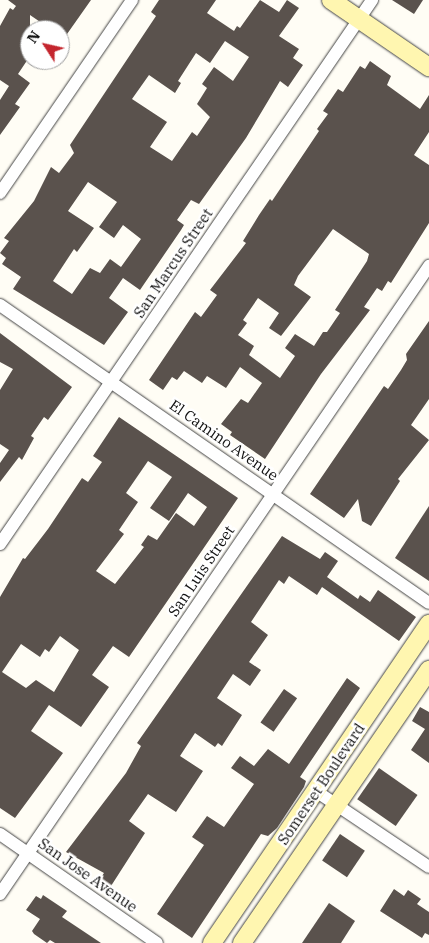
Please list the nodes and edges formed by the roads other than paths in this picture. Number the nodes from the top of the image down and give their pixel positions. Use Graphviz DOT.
graph roads {
  1 [pos="132,0"];
  2 [pos="331,0"];
  3 [pos="372,0"];
  4 [pos="359,19"];
  5 [pos="429,68"];
  6 [pos="0,193"];
  7 [pos="429,266"];
  8 [pos="0,304"];
  9 [pos="111,382"];
  10 [pos="274,494"];
  11 [pos="0,544"];
  12 [pos="429,604"];
  13 [pos="429,624"];
  14 [pos="429,670"];
  15 [pos="316,791"];
  16 [pos="337,805"];
  17 [pos="0,834"];
  18 [pos="28,853"];
  19 [pos="429,867"];
  20 [pos="0,894"];
  21 [pos="157,943"];
  22 [pos="212,943"];
  23 [pos="242,943"];
  1 -- 6 [label="street"];
  2 -- 4 [label="main road"];
  3 -- 4 [label="street, San Marcus Street"];
  4 -- 5 [label="main road"];
  4 -- 9 [label="street, San Marcus Street"];
  7 -- 10 [label="street, San Luis Street"];
  8 -- 9 [label="street, El Camino Avenue"];
  9 -- 10 [label="street, El Camino Avenue"];
  9 -- 11 [label="street, San Marcus Street"];
  10 -- 12 [label="street, El Camino Avenue"];
  10 -- 18 [label="street, San Luis Street"];
  13 -- 15 [label="main road, Somerset Boulevard"];
  14 -- 16 [label="main road, Somerset Boulevard"];
  15 -- 16 [label="street"];
  15 -- 22 [label="main road, Somerset Boulevard"];
  16 -- 19 [label="street"];
  16 -- 23 [label="main road, Somerset Boulevard"];
  17 -- 18 [label="street, San Jose Avenue"];
  18 -- 20 [label="street, San Luis Street"];
  18 -- 21 [label="street, San Jose Avenue"];
}
